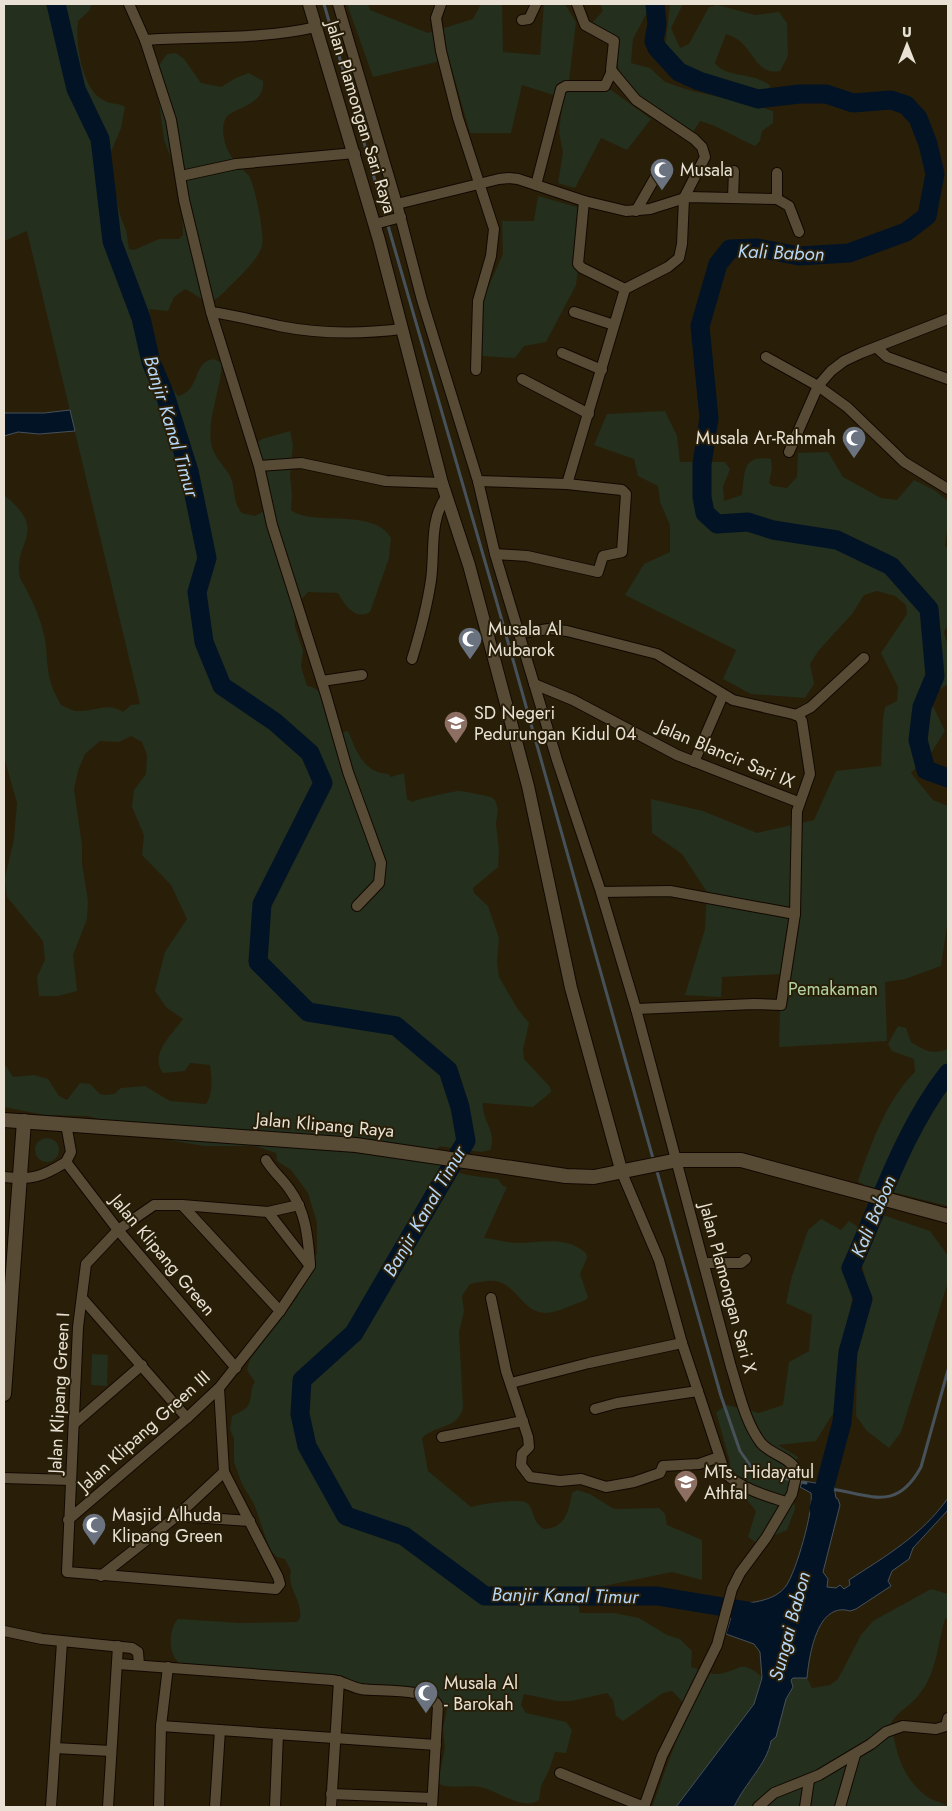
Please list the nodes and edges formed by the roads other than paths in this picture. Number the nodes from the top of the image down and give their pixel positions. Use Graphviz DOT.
graph roads {
  1 [pos="128,4"];
  2 [pos="309,4"];
  3 [pos="338,4"];
  4 [pos="441,4"];
  5 [pos="536,4"];
  6 [pos="578,4"];
  7 [pos="522,20"];
  8 [pos="316,27"];
  9 [pos="145,40"];
  10 [pos="612,71"];
  11 [pos="355,153"];
  12 [pos="660,169"];
  13 [pos="734,171"];
  14 [pos="777,173"];
  15 [pos="181,176"];
  16 [pos="478,184"];
  17 [pos="536,185"];
  18 [pos="684,198"];
  19 [pos="733,198"];
  20 [pos="777,199"];
  21 [pos="584,201"];
  22 [pos="397,204"];
  23 [pos="636,211"];
  24 [pos="396,218"];
  25 [pos="378,223"];
  26 [pos="799,232"];
  27 [pos="625,288"];
  28 [pos="211,312"];
  29 [pos="574,312"];
  30 [pos="948,319"];
  31 [pos="614,325"];
  32 [pos="402,329"];
  33 [pos="877,348"];
  34 [pos="562,353"];
  35 [pos="766,357"];
  36 [pos="476,370"];
  37 [pos="602,370"];
  38 [pos="522,379"];
  39 [pos="948,379"];
  40 [pos="818,386"];
  41 [pos="589,414"];
  42 [pos="789,452"];
  43 [pos="258,466"];
  44 [pos="478,481"];
  45 [pos="442,483"];
  46 [pos="567,484"];
  47 [pos="948,489"];
  48 [pos="446,497"];
  49 [pos="495,554"];
  50 [pos="520,633"];
  51 [pos="864,658"];
  52 [pos="412,659"];
  53 [pos="362,675"];
  54 [pos="322,681"];
  55 [pos="534,684"];
  56 [pos="723,695"];
  57 [pos="796,715"];
  58 [pos="694,762"];
  59 [pos="798,802"];
  60 [pos="601,892"];
  61 [pos="357,906"];
  62 [pos="795,914"];
  63 [pos="636,1009"];
  64 [pos="4,1120"];
  65 [pos="24,1121"];
  66 [pos="66,1124"];
  67 [pos="266,1160"];
  68 [pos="673,1161"];
  69 [pos="66,1162"];
  70 [pos="627,1172"];
  71 [pos="4,1177"];
  72 [pos="20,1178"];
  73 [pos="182,1205"];
  74 [pos="299,1205"];
  75 [pos="268,1212"];
  76 [pos="943,1215"];
  77 [pos="118,1230"];
  78 [pos="746,1259"];
  79 [pos="9,1261"];
  80 [pos="705,1263"];
  81 [pos="310,1265"];
  82 [pos="82,1298"];
  83 [pos="491,1298"];
  84 [pos="280,1312"];
  85 [pos="682,1342"];
  86 [pos="142,1365"];
  87 [pos="236,1368"];
  88 [pos="511,1383"];
  89 [pos="219,1388"];
  90 [pos="698,1391"];
  91 [pos="4,1394"];
  92 [pos="595,1409"];
  93 [pos="187,1418"];
  94 [pos="523,1421"];
  95 [pos="75,1423"];
  96 [pos="442,1437"];
  97 [pos="719,1457"];
  98 [pos="224,1472"];
  99 [pos="4,1478"];
  100 [pos="71,1480"];
  101 [pos="786,1502"];
  102 [pos="177,1516"];
  103 [pos="68,1520"];
  104 [pos="250,1521"];
  105 [pos="101,1576"];
  106 [pos="4,1631"];
  107 [pos="62,1642"];
  108 [pos="118,1646"];
  109 [pos="118,1664"];
  110 [pos="139,1665"];
  111 [pos="168,1667"];
  112 [pos="339,1681"];
  113 [pos="948,1718"];
  114 [pos="161,1726"];
  115 [pos="220,1730"];
  116 [pos="278,1734"];
  117 [pos="336,1738"];
  118 [pos="436,1745"];
  119 [pos="55,1748"];
  120 [pos="112,1752"];
  121 [pos="854,1755"];
  122 [pos="560,1773"];
  123 [pos="809,1780"];
  124 [pos="331,1794"];
  125 [pos="432,1803"];
  126 [pos="51,1807"];
  127 [pos="108,1807"];
  128 [pos="159,1807"];
  129 [pos="216,1807"];
  130 [pos="275,1807"];
  131 [pos="331,1807"];
  132 [pos="644,1807"];
  133 [pos="758,1807"];
  134 [pos="805,1807"];
  135 [pos="840,1807"];
  1 -- 9 [label="street"];
  2 -- 8 [label="street, Jalan Plamongan Sari Raya"];
  3 -- 22 [label="street, Jalan Plamongan Sari X"];
  4 -- 16 [label="street"];
  5 -- 7 [label="street"];
  6 -- 10 [label="street"];
  8 -- 9 [label="street"];
  8 -- 11 [label="street, Jalan Plamongan Sari Raya"];
  9 -- 15 [label="street"];
  10 -- 17 [label="street"];
  10 -- 18 [label="street"];
  11 -- 15 [label="street"];
  11 -- 25 [label="street, Jalan Plamongan Sari Raya"];
  12 -- 23 [label="street"];
  13 -- 19 [label="street"];
  14 -- 20 [label="street"];
  15 -- 28 [label="street"];
  16 -- 17 [label="street"];
  16 -- 22 [label="street"];
  16 -- 36 [label="street"];
  17 -- 21 [label="street"];
  18 -- 19 [label="street"];
  18 -- 23 [label="street"];
  18 -- 27 [label="street"];
  19 -- 20 [label="street"];
  20 -- 26 [label="street"];
  21 -- 23 [label="street"];
  21 -- 27 [label="street"];
  22 -- 24 [label="street, Jalan Plamongan Sari X"];
  24 -- 25 [label="street"];
  24 -- 44 [label="street, Jalan Plamongan Sari X"];
  25 -- 32 [label="street, Jalan Plamongan Sari Raya"];
  27 -- 31 [label="street"];
  28 -- 32 [label="street"];
  28 -- 43 [label="street"];
  29 -- 31 [label="street"];
  30 -- 33 [label="street"];
  31 -- 37 [label="street"];
  32 -- 45 [label="street, Jalan Plamongan Sari Raya"];
  33 -- 39 [label="street"];
  33 -- 40 [label="street"];
  34 -- 37 [label="street"];
  35 -- 40 [label="street"];
  37 -- 41 [label="street"];
  38 -- 41 [label="street"];
  40 -- 42 [label="street"];
  40 -- 47 [label="street"];
  41 -- 46 [label="street"];
  43 -- 45 [label="street"];
  43 -- 54 [label="street"];
  44 -- 46 [label="street"];
  44 -- 49 [label="street, Jalan Plamongan Sari X"];
  45 -- 48 [label="street, Jalan Plamongan Sari Raya"];
  46 -- 49 [label="street"];
  48 -- 52 [label="street"];
  48 -- 70 [label="street, Jalan Plamongan Sari Raya"];
  49 -- 50 [label="street, Jalan Plamongan Sari X"];
  50 -- 55 [label="street, Jalan Plamongan Sari X"];
  50 -- 56 [label="street"];
  51 -- 57 [label="street"];
  53 -- 54 [label="street"];
  54 -- 61 [label="street"];
  55 -- 58 [label="street, Jalan Blancir Sari IX"];
  55 -- 60 [label="street, Jalan Plamongan Sari X"];
  56 -- 57 [label="street"];
  56 -- 58 [label="street"];
  57 -- 59 [label="street"];
  58 -- 59 [label="street, Jalan Blancir Sari IX"];
  59 -- 62 [label="street"];
  60 -- 62 [label="street"];
  60 -- 63 [label="street, Jalan Plamongan Sari X"];
  62 -- 63 [label="street"];
  63 -- 68 [label="street, Jalan Plamongan Sari X"];
  64 -- 65 [label="main road, Jalan Klipang Raya"];
  65 -- 66 [label="main road, Jalan Klipang Raya"];
  65 -- 72 [label="main road"];
  66 -- 69 [label="street"];
  66 -- 70 [label="main road, Jalan Klipang Raya"];
  67 -- 74 [label="street"];
  68 -- 70 [label="main road, Jalan Klipang Raya"];
  68 -- 76 [label="main road, Jalan Klipang Raya"];
  68 -- 80 [label="street, Jalan Plamongan Sari X"];
  69 -- 72 [label="street"];
  69 -- 77 [label="street, Jalan Klipang Green"];
  70 -- 85 [label="street"];
  71 -- 72 [label="street"];
  72 -- 79 [label="main road"];
  73 -- 75 [label="street, Jalan Klipang Green I"];
  73 -- 77 [label="street, Jalan Klipang Green I"];
  73 -- 84 [label="street"];
  74 -- 75 [label="street, Jalan Klipang Green I"];
  74 -- 81 [label="street"];
  75 -- 81 [label="street"];
  77 -- 82 [label="street, Jalan Klipang Green I"];
  77 -- 87 [label="street, Jalan Klipang Green"];
  78 -- 80 [label="street"];
  79 -- 91 [label="main road"];
  80 -- 101 [label="street, Jalan Plamongan Sari X"];
  81 -- 84 [label="street, Jalan Klipang Green III"];
  82 -- 86 [label="street"];
  82 -- 95 [label="street, Jalan Klipang Green I"];
  83 -- 88 [label="street"];
  84 -- 87 [label="street, Jalan Klipang Green III"];
  85 -- 88 [label="street"];
  85 -- 90 [label="street"];
  86 -- 93 [label="street"];
  86 -- 95 [label="street"];
  87 -- 89 [label="street, Jalan Klipang Green III"];
  88 -- 94 [label="street"];
  89 -- 93 [label="street, Jalan Klipang Green III"];
  89 -- 98 [label="street"];
  90 -- 92 [label="street"];
  90 -- 97 [label="street"];
  93 -- 103 [label="street, Jalan Klipang Green III"];
  94 -- 96 [label="street"];
  94 -- 97 [label="street"];
  95 -- 100 [label="street, Jalan Klipang Green I"];
  97 -- 101 [label="street"];
  98 -- 102 [label="street"];
  98 -- 104 [label="street"];
  99 -- 100 [label="street"];
  100 -- 103 [label="street, Jalan Klipang Green I"];
  101 -- 132 [label="street"];
  102 -- 104 [label="street"];
  102 -- 105 [label="street"];
  103 -- 105 [label="street, Jalan Klipang Green I"];
  104 -- 105 [label="street"];
  106 -- 107 [label="street"];
  107 -- 108 [label="street"];
  107 -- 119 [label="street"];
  108 -- 109 [label="street"];
  108 -- 110 [label="street"];
  109 -- 110 [label="street"];
  109 -- 120 [label="street"];
  110 -- 111 [label="street"];
  111 -- 112 [label="street"];
  111 -- 114 [label="street"];
  112 -- 117 [label="street"];
  112 -- 118 [label="street"];
  113 -- 121 [label="street"];
  114 -- 115 [label="street"];
  114 -- 128 [label="street"];
  115 -- 116 [label="street"];
  115 -- 129 [label="street"];
  116 -- 117 [label="street"];
  116 -- 130 [label="street"];
  117 -- 118 [label="street"];
  117 -- 124 [label="street"];
  118 -- 125 [label="street"];
  119 -- 120 [label="street"];
  119 -- 126 [label="street"];
  120 -- 127 [label="street"];
  121 -- 123 [label="street"];
  121 -- 135 [label="street"];
  122 -- 132 [label="street"];
  123 -- 133 [label="street"];
  123 -- 134 [label="street"];
  124 -- 125 [label="street"];
  124 -- 131 [label="street"];
}
